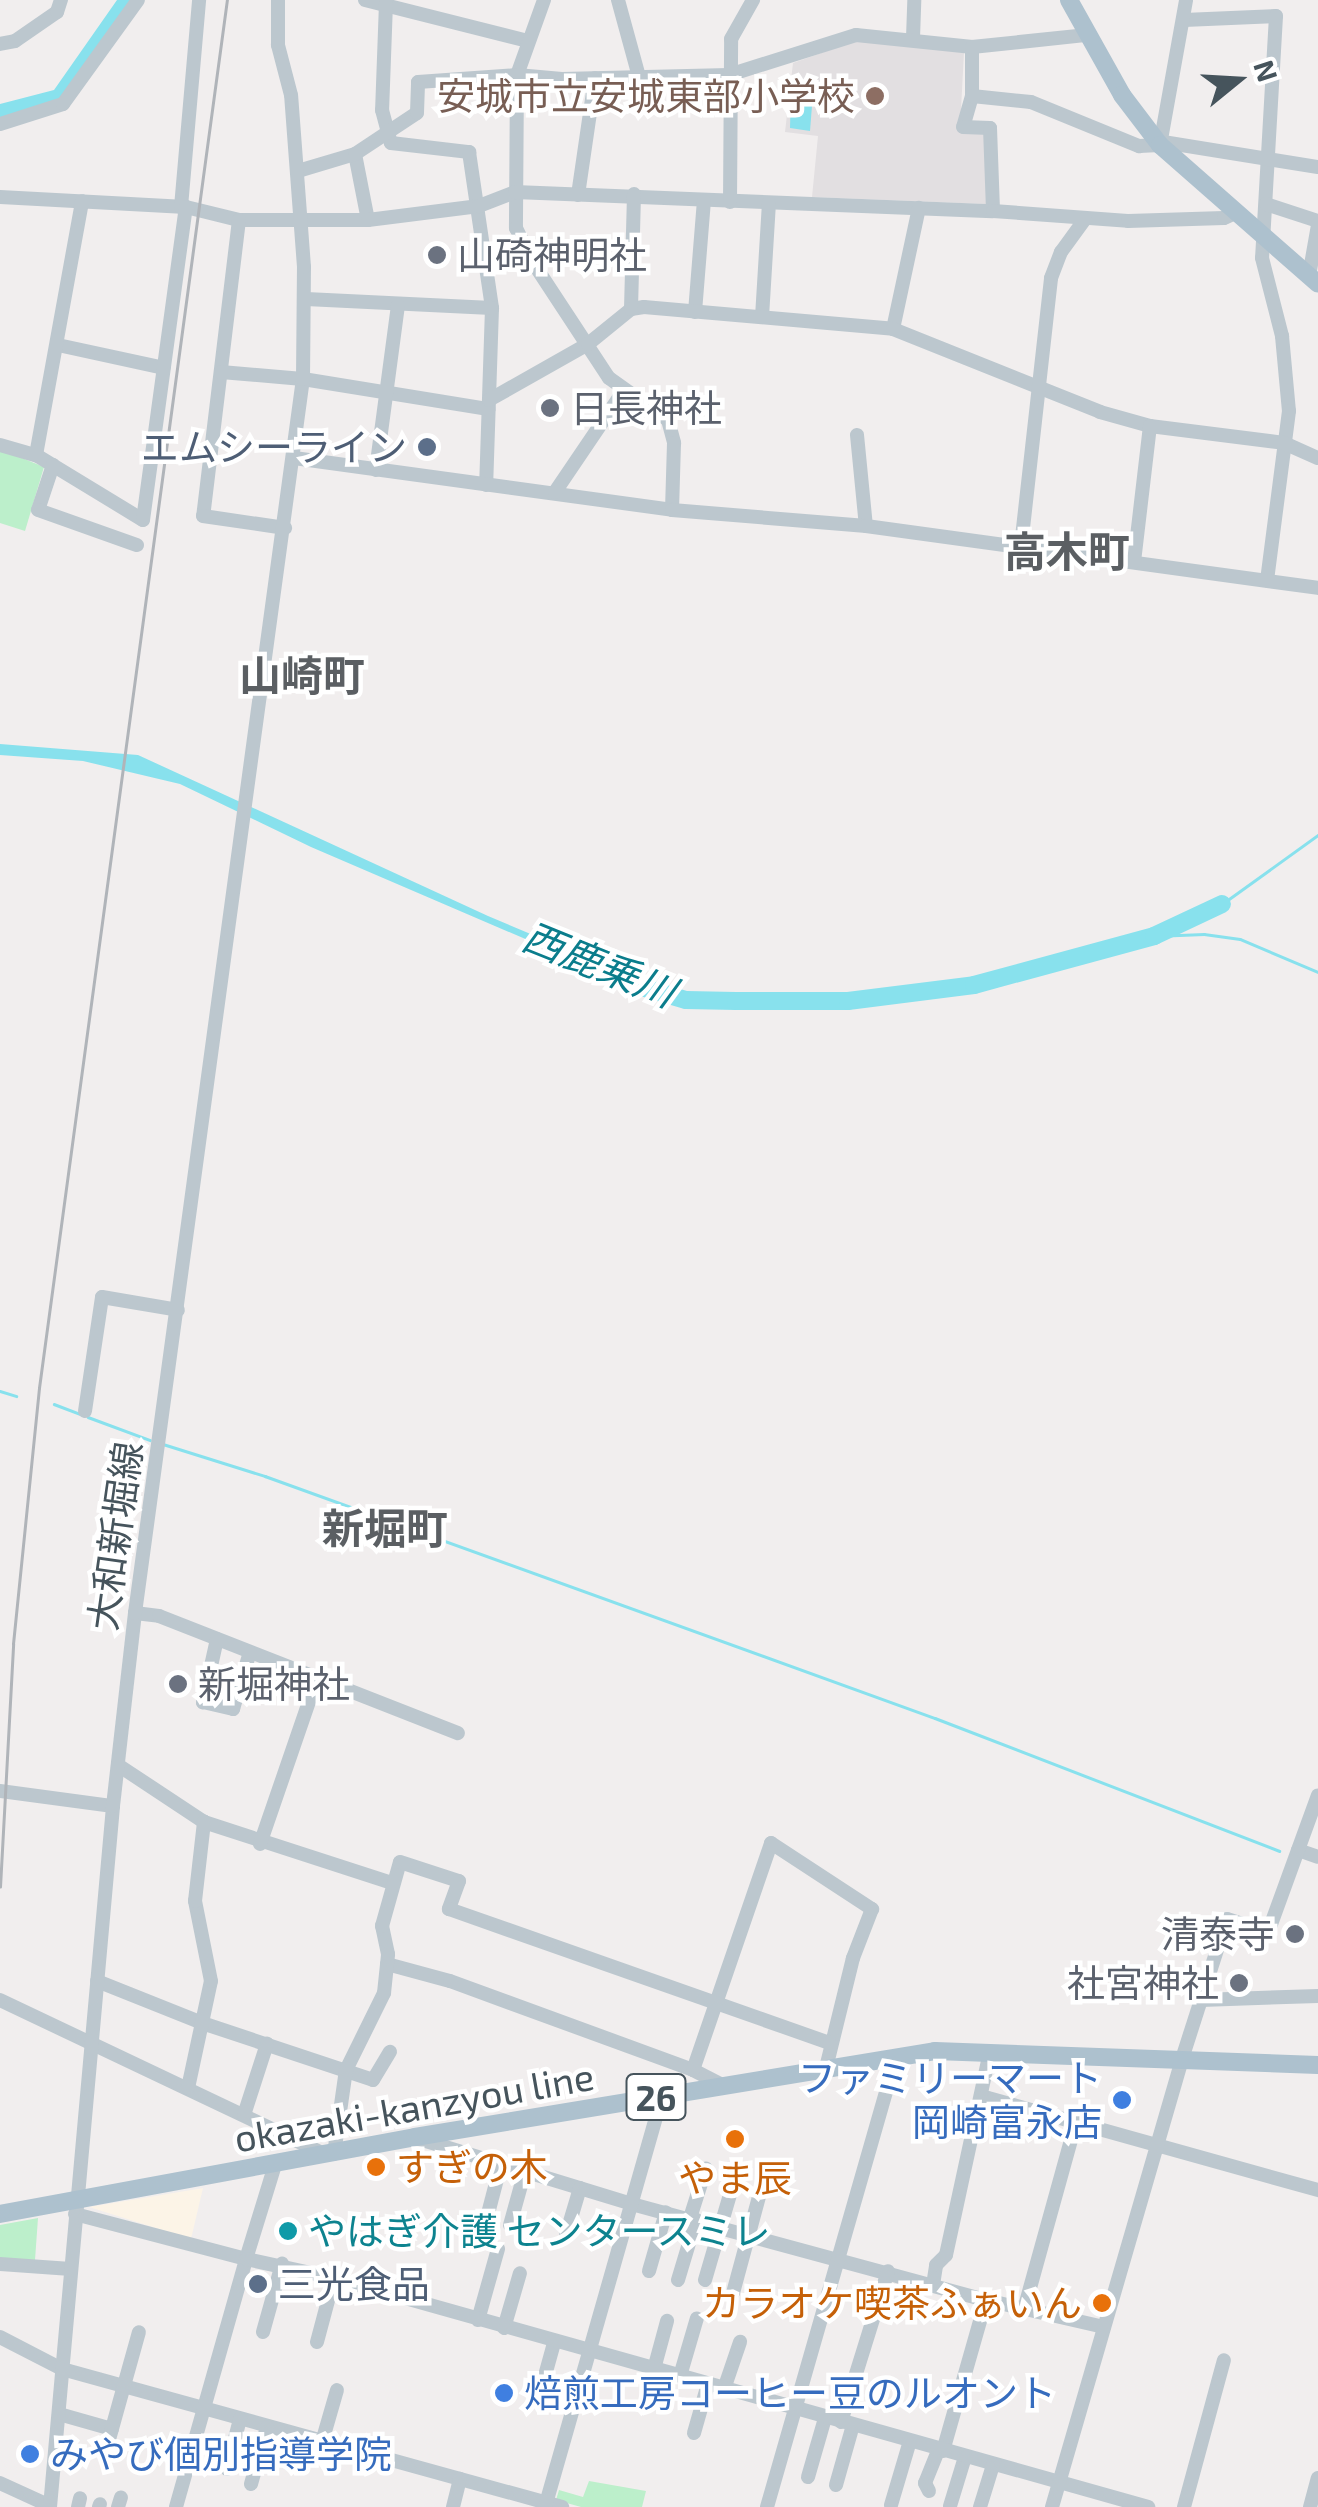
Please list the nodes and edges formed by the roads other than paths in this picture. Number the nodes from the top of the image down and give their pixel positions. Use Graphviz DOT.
graph roads {
  1 [pos="61,0"];
  2 [pos="138,0"];
  3 [pos="199,0"];
  4 [pos="278,0"];
  5 [pos="365,0"];
  6 [pos="544,0"];
  7 [pos="618,0"];
  8 [pos="754,0"];
  9 [pos="914,0"];
  10 [pos="1069,0"];
  11 [pos="1186,0"];
  12 [pos="386,3"];
  13 [pos="1184,20"];
  14 [pos="1087,36"];
  15 [pos="914,38"];
  16 [pos="528,41"];
  17 [pos="0,44"];
  18 [pos="972,46"];
  19 [pos="517,75"];
  20 [pos="730,75"];
  21 [pos="639,77"];
  22 [pos="595,78"];
  23 [pos="972,96"];
  24 [pos="0,124"];
  25 [pos="388,129"];
  26 [pos="1162,144"];
  27 [pos="355,154"];
  28 [pos="1269,159"];
  29 [pos="1318,167"];
  30 [pos="298,172"];
  31 [pos="514,192"];
  32 [pos="634,194"];
  33 [pos="578,195"];
  34 [pos="0,198"];
  35 [pos="82,201"];
  36 [pos="704,201"];
  37 [pos="730,202"];
  38 [pos="769,203"];
  39 [pos="1266,204"];
  40 [pos="479,206"];
  41 [pos="184,207"];
  42 [pos="919,208"];
  43 [pos="993,211"];
  44 [pos="1235,213"];
  45 [pos="1085,219"];
  46 [pos="239,220"];
  47 [pos="298,220"];
  48 [pos="368,220"];
  49 [pos="1318,223"];
  50 [pos="1266,239"];
  51 [pos="1313,280"];
  52 [pos="306,299"];
  53 [pos="398,304"];
  54 [pos="492,308"];
  55 [pos="630,309"];
  56 [pos="695,312"];
  57 [pos="762,317"];
  58 [pos="893,329"];
  59 [pos="588,344"];
  60 [pos="58,345"];
  61 [pos="164,368"];
  62 [pos="221,372"];
  63 [pos="304,378"];
  64 [pos="1040,389"];
  65 [pos="624,390"];
  66 [pos="388,395"];
  67 [pos="489,404"];
  68 [pos="1150,426"];
  69 [pos="857,436"];
  70 [pos="1284,443"];
  71 [pos="0,445"];
  72 [pos="36,454"];
  73 [pos="294,458"];
  74 [pos="1318,458"];
  75 [pos="52,465"];
  76 [pos="376,470"];
  77 [pos="486,485"];
  78 [pos="556,492"];
  79 [pos="672,510"];
  80 [pos="866,526"];
  81 [pos="285,528"];
  82 [pos="137,545"];
  83 [pos="1021,546"];
  84 [pos="1134,562"];
  85 [pos="1267,581"];
  86 [pos="1318,588"];
  87 [pos="178,1310"];
  88 [pos="85,1411"];
  89 [pos="136,1613"];
  90 [pos="217,1639"];
  91 [pos="250,1652"];
  92 [pos="318,1678"];
  93 [pos="458,1733"];
  94 [pos="118,1765"];
  95 [pos="0,1792"];
  96 [pos="1318,1794"];
  97 [pos="113,1806"];
  98 [pos="204,1822"];
  99 [pos="260,1844"];
  100 [pos="1298,1850"];
  101 [pos="1318,1857"];
  102 [pos="392,1883"];
  103 [pos="387,1964"];
  104 [pos="98,1981"];
  105 [pos="1318,1996"];
  106 [pos="0,2000"];
  107 [pos="1201,2000"];
  108 [pos="713,2005"];
  109 [pos="205,2024"];
  110 [pos="95,2042"];
  111 [pos="829,2043"];
  112 [pos="267,2044"];
  113 [pos="390,2052"];
  114 [pos="896,2056"];
  115 [pos="988,2056"];
  116 [pos="1181,2062"];
  117 [pos="1318,2064"];
  118 [pos="826,2068"];
  119 [pos="346,2070"];
  120 [pos="693,2070"];
  121 [pos="725,2086"];
  122 [pos="188,2088"];
  123 [pos="662,2096"];
  124 [pos="980,2096"];
  125 [pos="244,2116"];
  126 [pos="1076,2122"];
  127 [pos="415,2137"];
  128 [pos="1158,2145"];
  129 [pos="330,2154"];
  130 [pos="501,2164"];
  131 [pos="275,2165"];
  132 [pos="706,2168"];
  133 [pos="524,2171"];
  134 [pos="736,2174"];
  135 [pos="764,2182"];
  136 [pos="580,2188"];
  137 [pos="1318,2190"];
  138 [pos="628,2203"];
  139 [pos="77,2207"];
  140 [pos="666,2212"];
  141 [pos="0,2214"];
  142 [pos="693,2219"];
  143 [pos="486,2225"];
  144 [pos="510,2225"];
  145 [pos="722,2227"];
  146 [pos="566,2234"];
  147 [pos="749,2234"];
  148 [pos="498,2250"];
  149 [pos="836,2256"];
  150 [pos="246,2259"];
  151 [pos="0,2264"];
  152 [pos="282,2264"];
  153 [pos="72,2270"];
  154 [pos="888,2270"];
  155 [pos="649,2271"];
  156 [pos="520,2273"];
  157 [pos="334,2278"];
  158 [pos="678,2280"];
  159 [pos="705,2280"];
  160 [pos="932,2285"];
  161 [pos="733,2293"];
  162 [pos="986,2300"];
  163 [pos="1025,2306"];
  164 [pos="697,2318"];
  165 [pos="478,2320"];
  166 [pos="667,2321"];
  167 [pos="1104,2327"];
  168 [pos="504,2328"];
  169 [pos="138,2332"];
  170 [pos="263,2332"];
  171 [pos="0,2336"];
  172 [pos="317,2342"];
  173 [pos="740,2342"];
  174 [pos="554,2343"];
  175 [pos="588,2353"];
  176 [pos="1224,2360"];
  177 [pos="62,2368"];
  178 [pos="654,2370"];
  179 [pos="680,2376"];
  180 [pos="708,2384"];
  181 [pos="124,2386"];
  182 [pos="724,2389"];
  183 [pos="338,2390"];
  184 [pos="539,2397"];
  185 [pos="792,2408"];
  186 [pos="206,2410"];
  187 [pos="59,2414"];
  188 [pos="825,2418"];
  189 [pos="240,2419"];
  190 [pos="847,2424"];
  191 [pos="266,2427"];
  192 [pos="694,2433"];
  193 [pos="322,2442"];
  194 [pos="910,2442"];
  195 [pos="940,2450"];
  196 [pos="965,2457"];
  197 [pos="993,2465"];
  198 [pos="226,2469"];
  199 [pos="808,2477"];
  200 [pos="1318,2478"];
  201 [pos="460,2479"];
  202 [pos="1060,2482"];
  203 [pos="0,2483"];
  204 [pos="251,2484"];
  205 [pos="836,2485"];
  206 [pos="929,2491"];
  207 [pos="512,2500"];
  208 [pos="546,2505"];
  209 [pos="891,2505"];
  210 [pos="950,2506"];
  211 [pos="50,2507"];
  212 [pos="176,2507"];
  213 [pos="453,2507"];
  214 [pos="562,2507"];
  215 [pos="767,2507"];
  216 [pos="980,2507"];
  217 [pos="1052,2507"];
  218 [pos="1148,2507"];
  219 [pos="1184,2507"];
  220 [pos="1310,2507"];
  1 -- 17 [label="street"];
  2 -- 24 [label="street"];
  3 -- 41 [label="street"];
  4 -- 30 [label="street, 大和新堀線"];
  5 -- 12 [label="street"];
  6 -- 16 [label="street"];
  7 -- 21 [label="street"];
  8 -- 20 [label="street"];
  9 -- 15 [label="street"];
  10 -- 14 [label="main road"];
  11 -- 13 [label="street"];
  12 -- 16 [label="street"];
  12 -- 25 [label="street"];
  13 -- 26 [label="street"];
  13 -- 28 [label="street"];
  14 -- 18 [label="street"];
  14 -- 26 [label="main road"];
  15 -- 18 [label="street"];
  15 -- 20 [label="street"];
  16 -- 19 [label="street"];
  18 -- 23 [label="street"];
  19 -- 22 [label="street"];
  19 -- 25 [label="street"];
  19 -- 31 [label="street"];
  20 -- 21 [label="street"];
  20 -- 37 [label="street"];
  21 -- 22 [label="street"];
  22 -- 33 [label="street"];
  23 -- 26 [label="street"];
  23 -- 43 [label="street"];
  25 -- 27 [label="street"];
  25 -- 40 [label="street"];
  26 -- 28 [label="street"];
  26 -- 44 [label="main road"];
  27 -- 30 [label="street"];
  27 -- 48 [label="street"];
  28 -- 29 [label="street"];
  28 -- 39 [label="street"];
  30 -- 47 [label="street, 大和新堀線"];
  31 -- 33 [label="street"];
  31 -- 40 [label="street"];
  31 -- 59 [label="street"];
  32 -- 33 [label="street"];
  32 -- 36 [label="street"];
  32 -- 55 [label="street"];
  34 -- 35 [label="street"];
  35 -- 41 [label="street"];
  35 -- 60 [label="street"];
  36 -- 37 [label="street"];
  36 -- 56 [label="street"];
  37 -- 38 [label="street"];
  38 -- 42 [label="street"];
  38 -- 57 [label="street"];
  39 -- 49 [label="street"];
  39 -- 50 [label="street"];
  40 -- 48 [label="street"];
  40 -- 54 [label="street"];
  41 -- 46 [label="street"];
  41 -- 61 [label="street"];
  42 -- 43 [label="street"];
  42 -- 58 [label="street"];
  43 -- 45 [label="street"];
  44 -- 45 [label="street"];
  44 -- 50 [label="main road"];
  45 -- 64 [label="street"];
  46 -- 47 [label="street"];
  46 -- 62 [label="street"];
  47 -- 48 [label="street"];
  47 -- 52 [label="street, 大和新堀線"];
  49 -- 51 [label="street"];
  50 -- 51 [label="main road"];
  50 -- 70 [label="street"];
  52 -- 53 [label="street"];
  52 -- 63 [label="street, 大和新堀線"];
  53 -- 54 [label="street"];
  53 -- 66 [label="street"];
  54 -- 67 [label="street"];
  55 -- 56 [label="street"];
  55 -- 59 [label="street"];
  56 -- 57 [label="street"];
  57 -- 58 [label="street"];
  58 -- 64 [label="street"];
  59 -- 65 [label="street"];
  59 -- 67 [label="street"];
  60 -- 61 [label="street"];
  60 -- 72 [label="street"];
  61 -- 75 [label="street"];
  62 -- 63 [label="street"];
  62 -- 81 [label="street"];
  63 -- 66 [label="street"];
  63 -- 73 [label="street, 大和新堀線"];
  64 -- 68 [label="street"];
  64 -- 83 [label="street"];
  65 -- 78 [label="street"];
  65 -- 79 [label="street"];
  66 -- 67 [label="street"];
  66 -- 76 [label="street"];
  67 -- 77 [label="street"];
  68 -- 70 [label="street"];
  68 -- 84 [label="street"];
  69 -- 80 [label="street"];
  70 -- 74 [label="street"];
  70 -- 85 [label="street"];
  71 -- 72 [label="street"];
  72 -- 75 [label="street"];
  73 -- 76 [label="street"];
  73 -- 81 [label="street, 大和新堀線"];
  75 -- 82 [label="street"];
  76 -- 77 [label="street"];
  77 -- 78 [label="street"];
  78 -- 79 [label="street"];
  79 -- 80 [label="street"];
  80 -- 83 [label="street"];
  81 -- 87 [label="street, 大和新堀線"];
  83 -- 84 [label="street"];
  84 -- 85 [label="street"];
  85 -- 86 [label="street"];
  87 -- 88 [label="street"];
  87 -- 89 [label="street, 大和新堀線"];
  89 -- 90 [label="street"];
  89 -- 94 [label="street, 大和新堀線"];
  90 -- 91 [label="street"];
  90 -- 91 [label="street"];
  91 -- 92 [label="street"];
  92 -- 93 [label="street"];
  92 -- 99 [label="street"];
  94 -- 97 [label="street, 大和新堀線"];
  94 -- 98 [label="street"];
  95 -- 97 [label="street"];
  96 -- 100 [label="street"];
  97 -- 104 [label="street, 大和新堀線"];
  98 -- 99 [label="street"];
  98 -- 109 [label="street"];
  99 -- 102 [label="street"];
  100 -- 101 [label="street"];
  100 -- 107 [label="street"];
  102 -- 103 [label="street"];
  102 -- 108 [label="street"];
  103 -- 119 [label="street"];
  103 -- 120 [label="street"];
  104 -- 109 [label="street"];
  104 -- 110 [label="street, 大和新堀線"];
  105 -- 107 [label="street"];
  106 -- 110 [label="street"];
  107 -- 116 [label="street"];
  108 -- 111 [label="street"];
  108 -- 111 [label="street"];
  108 -- 120 [label="street"];
  109 -- 112 [label="street"];
  109 -- 122 [label="street"];
  110 -- 122 [label="street"];
  110 -- 139 [label="street, 大和新堀線"];
  111 -- 118 [label="street"];
  112 -- 119 [label="street"];
  112 -- 125 [label="street"];
  113 -- 119 [label="street"];
  114 -- 115 [label="main road, okazaki-kanzyou line / 26"];
  114 -- 118 [label="main road, okazaki-kanzyou line / 26"];
  114 -- 149 [label="street"];
  115 -- 116 [label="main road, okazaki-kanzyou line / 26"];
  115 -- 124 [label="street"];
  116 -- 117 [label="main road, okazaki-kanzyou line / 26"];
  116 -- 128 [label="street"];
  118 -- 121 [label="main road, okazaki-kanzyou line / 26"];
  119 -- 129 [label="street"];
  120 -- 121 [label="street"];
  121 -- 123 [label="main road, okazaki-kanzyou line / 26"];
  122 -- 125 [label="street"];
  123 -- 127 [label="main road, okazaki-kanzyou line / 26"];
  123 -- 138 [label="street"];
  124 -- 126 [label="street"];
  124 -- 160 [label="street"];
  125 -- 129 [label="street"];
  126 -- 128 [label="street"];
  126 -- 163 [label="street"];
  127 -- 129 [label="main road, okazaki-kanzyou line / 26"];
  127 -- 130 [label="street"];
  128 -- 137 [label="street"];
  128 -- 167 [label="street"];
  129 -- 131 [label="main road, okazaki-kanzyou line / 26"];
  130 -- 133 [label="street"];
  130 -- 143 [label="street"];
  131 -- 139 [label="main road, okazaki-kanzyou line / 26"];
  131 -- 150 [label="street"];
  132 -- 142 [label="street"];
  133 -- 136 [label="street"];
  133 -- 144 [label="street"];
  134 -- 145 [label="street"];
  135 -- 147 [label="street"];
  136 -- 138 [label="street"];
  136 -- 146 [label="street"];
  138 -- 140 [label="street"];
  138 -- 175 [label="street"];
  139 -- 141 [label="main road, okazaki-kanzyou line / 26"];
  139 -- 150 [label="street"];
  139 -- 153 [label="street, 大和新堀線"];
  140 -- 142 [label="street"];
  140 -- 155 [label="street"];
  142 -- 145 [label="street"];
  142 -- 158 [label="street"];
  145 -- 147 [label="street"];
  145 -- 159 [label="street"];
  147 -- 149 [label="street"];
  147 -- 161 [label="street"];
  148 -- 165 [label="street"];
  149 -- 154 [label="street"];
  149 -- 185 [label="street"];
  150 -- 152 [label="street"];
  150 -- 186 [label="street"];
  151 -- 153 [label="street"];
  152 -- 157 [label="street"];
  152 -- 170 [label="street"];
  153 -- 177 [label="street, 大和新堀線"];
  154 -- 160 [label="street"];
  154 -- 190 [label="street"];
  156 -- 168 [label="street"];
  157 -- 165 [label="street"];
  157 -- 172 [label="street"];
  160 -- 162 [label="street"];
  162 -- 163 [label="street"];
  162 -- 195 [label="street"];
  163 -- 167 [label="street"];
  164 -- 179 [label="street"];
  165 -- 168 [label="street"];
  166 -- 178 [label="street"];
  167 -- 202 [label="street"];
  168 -- 174 [label="street"];
  169 -- 181 [label="street"];
  171 -- 177 [label="street"];
  173 -- 182 [label="street"];
  174 -- 175 [label="street"];
  174 -- 184 [label="street"];
  175 -- 178 [label="street"];
  175 -- 208 [label="street"];
  176 -- 219 [label="street"];
  177 -- 181 [label="street"];
  177 -- 187 [label="street, 大和新堀線"];
  178 -- 179 [label="street"];
  179 -- 180 [label="street"];
  180 -- 182 [label="street"];
  180 -- 192 [label="street"];
  181 -- 186 [label="street"];
  181 -- 187 [label="street"];
  182 -- 185 [label="street"];
  183 -- 193 [label="street"];
  185 -- 188 [label="street"];
  185 -- 215 [label="street"];
  186 -- 189 [label="street"];
  186 -- 212 [label="street"];
  187 -- 211 [label="street, 大和新堀線"];
  188 -- 190 [label="street"];
  188 -- 199 [label="street"];
  189 -- 191 [label="street"];
  189 -- 198 [label="street"];
  190 -- 194 [label="street"];
  190 -- 205 [label="street"];
  191 -- 193 [label="street"];
  191 -- 204 [label="street"];
  193 -- 201 [label="street"];
  194 -- 195 [label="street"];
  194 -- 209 [label="street"];
  195 -- 196 [label="street"];
  195 -- 206 [label="street"];
  196 -- 197 [label="street"];
  196 -- 210 [label="street"];
  197 -- 202 [label="street"];
  197 -- 216 [label="street"];
  200 -- 220 [label="street"];
  201 -- 207 [label="street"];
  201 -- 213 [label="street"];
  202 -- 217 [label="street"];
  202 -- 218 [label="street"];
  203 -- 211 [label="street"];
  207 -- 208 [label="street"];
  208 -- 214 [label="street"];
}
